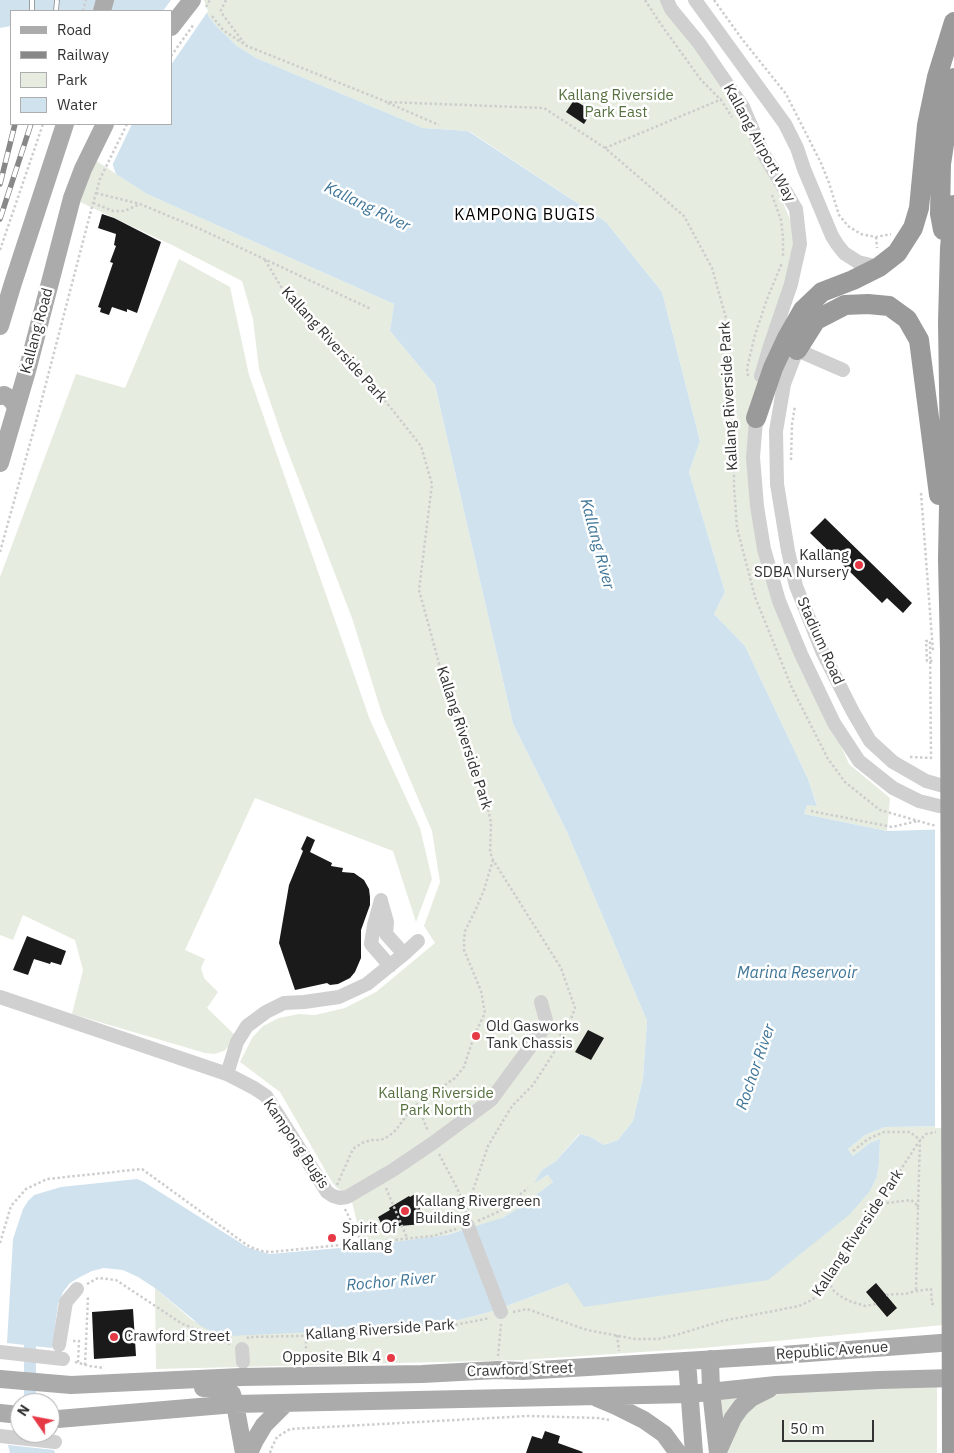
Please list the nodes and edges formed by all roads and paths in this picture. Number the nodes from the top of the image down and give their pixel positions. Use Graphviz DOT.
graph roads {
  1 [pos="210,0"];
  2 [pos="226,0"];
  3 [pos="645,0"];
  4 [pos="667,0"];
  5 [pos="695,0"];
  6 [pos="714,0"];
  7 [pos="198,4"];
  8 [pos="212,16"];
  9 [pos="954,22"];
  10 [pos="194,24"];
  11 [pos="172,26"];
  12 [pos="247,46"];
  13 [pos="172,55"];
  14 [pos="954,78"];
  15 [pos="734,93"];
  16 [pos="721,100"];
  17 [pos="387,102"];
  18 [pos="735,121"];
  19 [pos="439,124"];
  20 [pos="43,125"];
  21 [pos="65,125"];
  22 [pos="104,125"];
  23 [pos="127,125"];
  24 [pos="605,148"];
  25 [pos="804,169"];
  26 [pos="96,193"];
  27 [pos="772,196"];
  28 [pos="93,203"];
  29 [pos="140,204"];
  30 [pos="954,205"];
  31 [pos="796,209"];
  32 [pos="897,231"];
  33 [pos="950,248"];
  34 [pos="0,250"];
  35 [pos="265,260"];
  36 [pos="878,268"];
  37 [pos="371,308"];
  38 [pos="0,326"];
  39 [pos="797,350"];
  40 [pos="843,370"];
  41 [pos="749,379"];
  42 [pos="0,396"];
  43 [pos="795,400"];
  44 [pos="16,408"];
  45 [pos="756,418"];
  46 [pos="942,455"];
  47 [pos="0,463"];
  48 [pos="790,467"];
  49 [pos="0,552"];
  50 [pos="933,660"];
  51 [pos="908,756"];
  52 [pos="954,789"];
  53 [pos="954,807"];
  54 [pos="811,811"];
  55 [pos="493,860"];
  56 [pos="418,940"];
  57 [pos="404,954"];
  58 [pos="390,966"];
  59 [pos="0,997"];
  60 [pos="541,1002"];
  61 [pos="227,1074"];
  62 [pos="417,1104"];
  63 [pos="920,1140"];
  64 [pos="433,1143"];
  65 [pos="853,1151"];
  66 [pos="381,1177"];
  67 [pos="528,1188"];
  68 [pos="337,1197"];
  69 [pos="877,1206"];
  70 [pos="918,1207"];
  71 [pos="466,1211"];
  72 [pos="468,1226"];
  73 [pos="407,1238"];
  74 [pos="0,1243"];
  75 [pos="362,1243"];
  76 [pos="92,1281"];
  77 [pos="828,1281"];
  78 [pos="85,1290"];
  79 [pos="916,1291"];
  80 [pos="886,1296"];
  81 [pos="876,1304"];
  82 [pos="932,1304"];
  83 [pos="501,1314"];
  84 [pos="306,1336"];
  85 [pos="954,1342"];
  86 [pos="64,1343"];
  87 [pos="0,1352"];
  88 [pos="63,1359"];
  89 [pos="710,1359"];
  90 [pos="306,1360"];
  91 [pos="687,1361"];
  92 [pos="78,1363"];
  93 [pos="85,1365"];
  94 [pos="498,1370"];
  95 [pos="954,1378"];
  96 [pos="0,1379"];
  97 [pos="66,1385"];
  98 [pos="776,1385"];
  99 [pos="711,1391"];
  100 [pos="690,1394"];
  101 [pos="590,1395"];
  102 [pos="286,1403"];
  103 [pos="235,1404"];
  104 [pos="60,1418"];
  105 [pos="615,1421"];
  106 [pos="718,1452"];
  107 [pos="244,1453"];
  108 [pos="249,1453"];
  109 [pos="270,1453"];
  110 [pos="678,1453"];
  111 [pos="694,1453"];
  112 [pos="952,1453"];
  1 -- 7 [label="path"];
  2 -- 12 [label="path"];
  3 -- 16 [label="path"];
  4 -- 15 [label="street, Kallang Airport Way"];
  5 -- 25 [label="street, Kallang Airport Way"];
  6 -- 32 [label="path"];
  7 -- 11 [label="main road"];
  8 -- 12 [label="path, Kallang Riverside Park"];
  9 -- 36 [label="highway"];
  10 -- 13 [label="path"];
  12 -- 17 [label="path, Kallang Riverside Park"];
  14 -- 33 [label="highway"];
  15 -- 16 [label="path"];
  15 -- 31 [label="street, Kallang Airport Way"];
  16 -- 18 [label="path"];
  16 -- 24 [label="path"];
  17 -- 19 [label="path"];
  17 -- 24 [label="path, Kallang Riverside Park"];
  20 -- 34 [label="path"];
  21 -- 38 [label="main road"];
  22 -- 44 [label="main road, Kallang Road"];
  23 -- 26 [label="path"];
  24 -- 54 [label="path, Kallang Riverside Park"];
  25 -- 31 [label="street"];
  25 -- 36 [label="street, Kallang Airport Way"];
  26 -- 28 [label="path"];
  26 -- 29 [label="path, Kallang Riverside Park"];
  27 -- 41 [label="path"];
  28 -- 29 [label="path"];
  28 -- 49 [label="path"];
  29 -- 35 [label="path, Kallang Riverside Park"];
  30 -- 33 [label="highway"];
  31 -- 45 [label="street, Kallang Airport Way"];
  33 -- 46 [label="highway"];
  35 -- 37 [label="path, Kallang Riverside Park"];
  35 -- 55 [label="path, Kallang Riverside Park"];
  36 -- 45 [label="highway"];
  39 -- 40 [label="street"];
  39 -- 46 [label="highway"];
  39 -- 52 [label="street, Stadium Road"];
  42 -- 44 [label="main road"];
  43 -- 48 [label="path"];
  44 -- 47 [label="main road, Kallang Road"];
  45 -- 53 [label="street, Stadium Road"];
  46 -- 112 [label="highway"];
  50 -- 51 [label="path"];
  55 -- 62 [label="path"];
  55 -- 71 [label="path, Kallang Riverside Park"];
  56 -- 57 [label="street"];
  57 -- 58 [label="street"];
  57 -- 58 [label="street"];
  58 -- 61 [label="street"];
  59 -- 61 [label="street, Kampong Bugis"];
  60 -- 64 [label="street, Kampong Bugis"];
  61 -- 68 [label="street, Kampong Bugis"];
  62 -- 64 [label="path"];
  62 -- 68 [label="path"];
  63 -- 65 [label="path"];
  63 -- 69 [label="path, Kallang Riverside Park"];
  63 -- 70 [label="path"];
  64 -- 66 [label="street, Kampong Bugis"];
  64 -- 71 [label="path"];
  66 -- 68 [label="street, Kampong Bugis"];
  66 -- 73 [label="path"];
  67 -- 72 [label="path"];
  68 -- 75 [label="path"];
  69 -- 70 [label="path"];
  69 -- 77 [label="path, Kallang Riverside Park"];
  70 -- 79 [label="path"];
  71 -- 72 [label="path, Kallang Riverside Park"];
  72 -- 73 [label="path"];
  72 -- 83 [label="street"];
  73 -- 75 [label="path"];
  74 -- 75 [label="path"];
  76 -- 78 [label="path, Kallang Riverside Park"];
  76 -- 78 [label="path"];
  76 -- 84 [label="path, Kallang Riverside Park"];
  77 -- 81 [label="path"];
  77 -- 83 [label="path, Kallang Riverside Park"];
  78 -- 86 [label="street"];
  78 -- 93 [label="path"];
  79 -- 80 [label="path"];
  79 -- 82 [label="path"];
  83 -- 84 [label="path, Kallang Riverside Park"];
  83 -- 94 [label="path"];
  84 -- 90 [label="path"];
  85 -- 89 [label="main road, Republic Avenue"];
  86 -- 92 [label="path"];
  87 -- 88 [label="street"];
  89 -- 91 [label="main road, Crawford Street"];
  89 -- 99 [label="main road"];
  91 -- 94 [label="main road, Crawford Street"];
  91 -- 100 [label="main road"];
  94 -- 97 [label="main road, Crawford Street"];
  95 -- 98 [label="main road, Republic Avenue"];
  96 -- 97 [label="main road, Crawford Street"];
  97 -- 103 [label="main road"];
  98 -- 99 [label="main road, Republic Avenue"];
  98 -- 106 [label="main road"];
  99 -- 100 [label="main road, Crawford Street"];
  99 -- 106 [label="main road"];
  100 -- 101 [label="main road, Crawford Street"];
  100 -- 111 [label="main road"];
  101 -- 102 [label="main road, Crawford Street"];
  101 -- 110 [label="main road"];
  102 -- 103 [label="main road, Crawford Street"];
  102 -- 108 [label="main road"];
  103 -- 104 [label="main road, Crawford Street"];
  103 -- 107 [label="main road"];
  105 -- 109 [label="path"];
}
